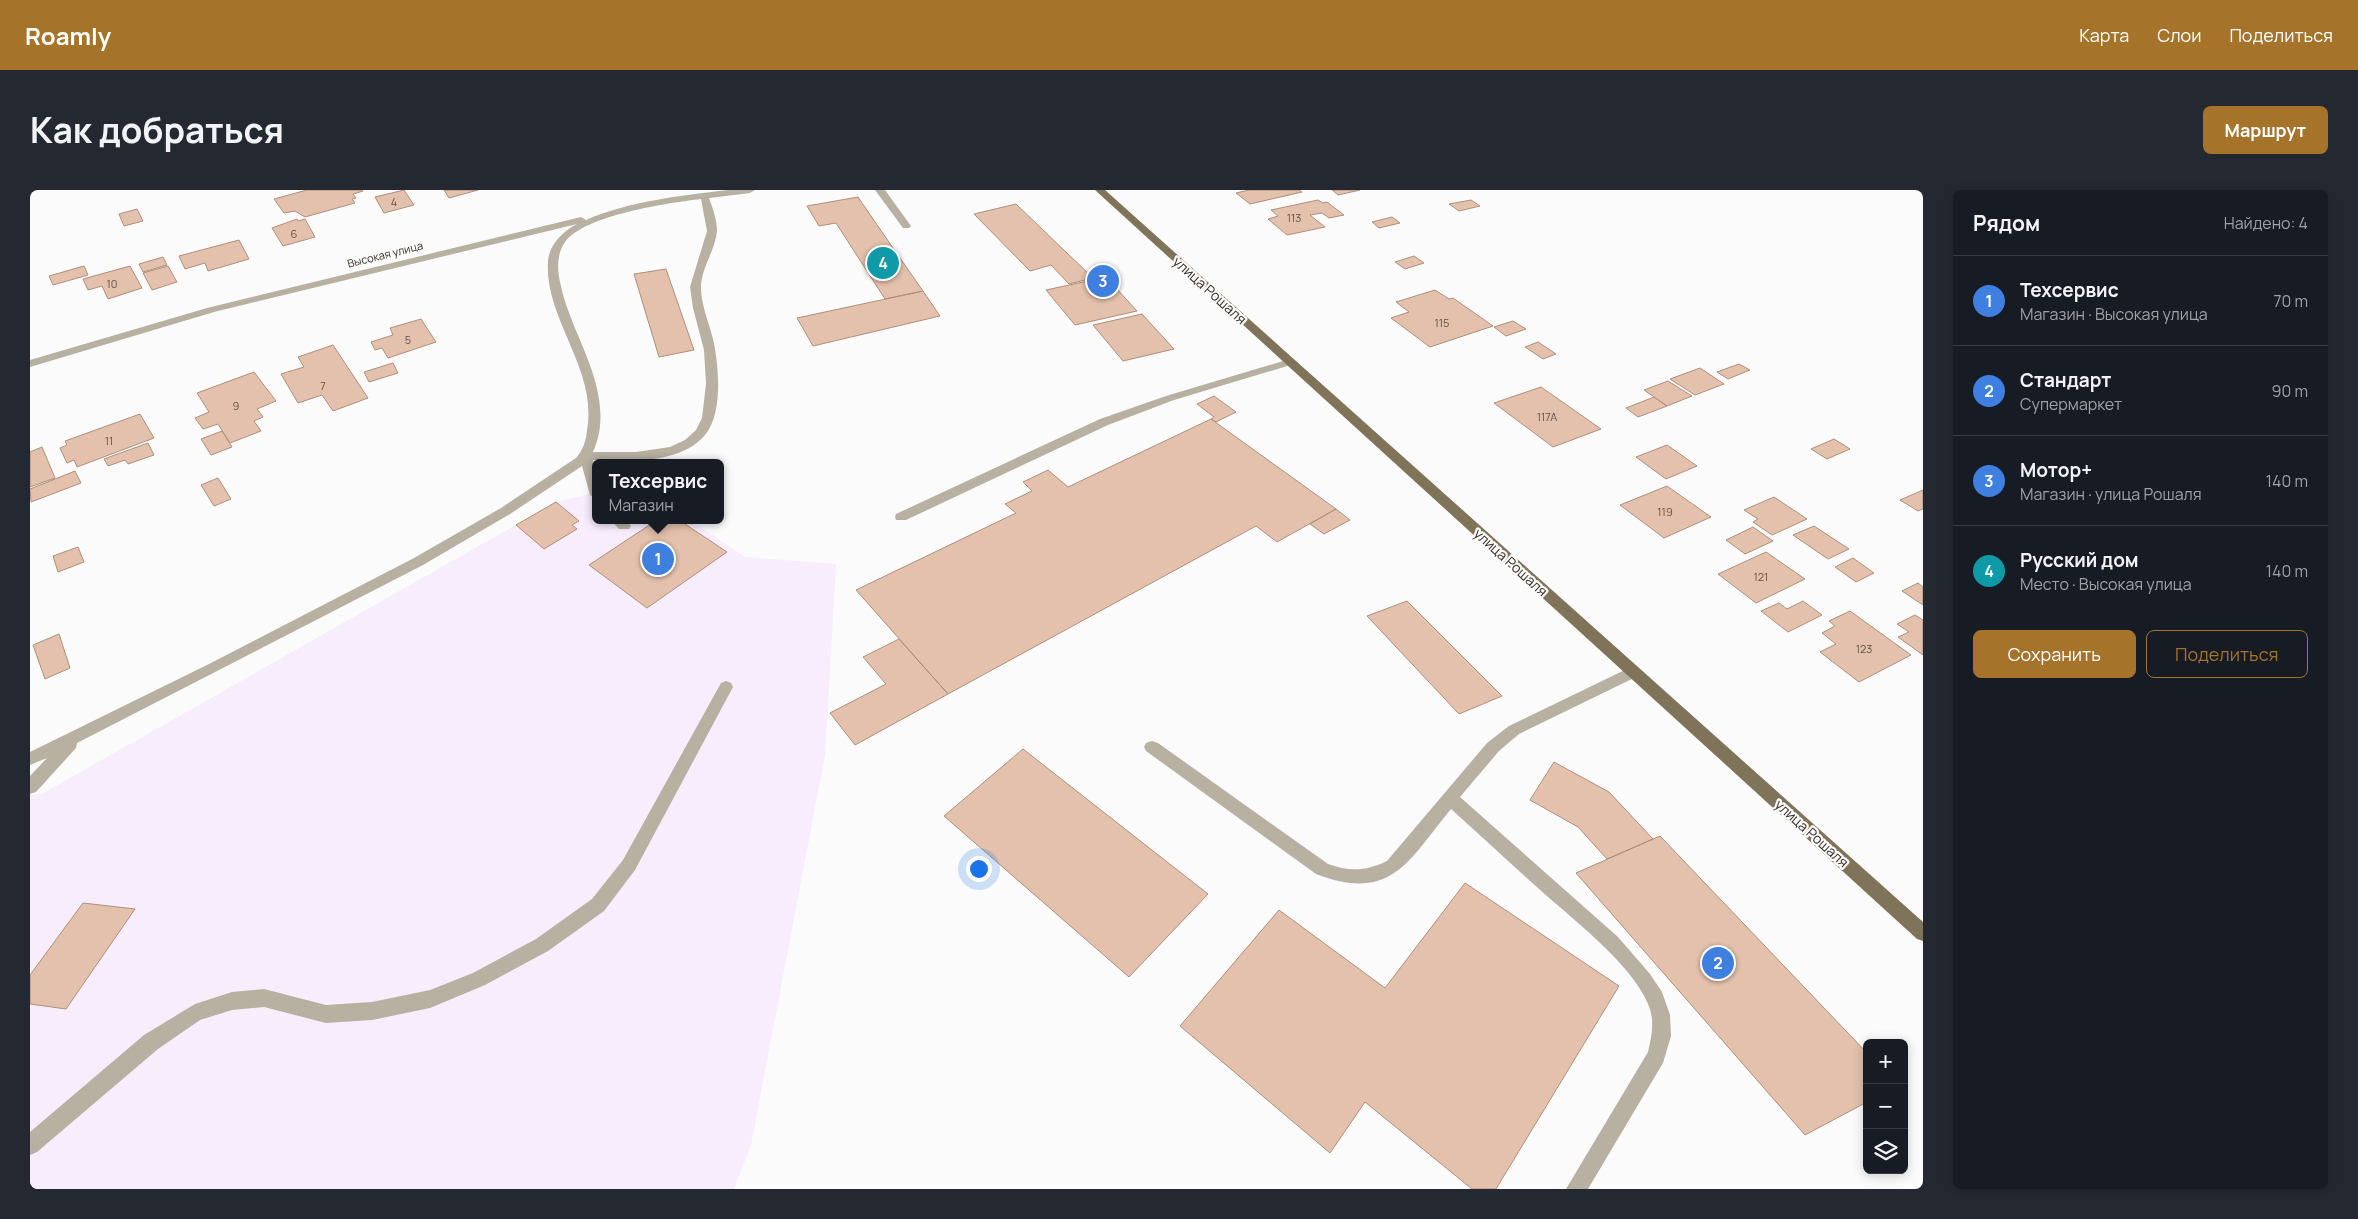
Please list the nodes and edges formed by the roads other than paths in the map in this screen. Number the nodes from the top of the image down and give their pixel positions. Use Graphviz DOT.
graph roads {
  1 [pos="750,190"];
  2 [pos="880,190"];
  3 [pos="1100,190"];
  4 [pos="704,195"];
  5 [pos="612,213"];
  6 [pos="906,226"];
  7 [pos="1290,362"];
  8 [pos="30,364"];
  9 [pos="586,456"];
  10 [pos="592,479"];
  11 [pos="901,517"];
  12 [pos="1633,672"];
  13 [pos="726,687"];
  14 [pos="76,737"];
  15 [pos="1152,747"];
  16 [pos="30,760"];
  17 [pos="30,787"];
  18 [pos="1450,798"];
  19 [pos="1923,933"];
  20 [pos="30,1145"];
  21 [pos="1576,1189"];
  1 -- 4 [label="street, Высокая улица"];
  2 -- 6 [label="street"];
  3 -- 7 [label="main road, улица Рошаля"];
  4 -- 5 [label="street, Высокая улица"];
  4 -- 9 [label="street"];
  5 -- 8 [label="street, Высокая улица"];
  5 -- 9 [label="street"];
  7 -- 11 [label="street"];
  7 -- 12 [label="main road, улица Рошаля"];
  9 -- 10 [label="street"];
  9 -- 14 [label="street"];
  12 -- 18 [label="street"];
  12 -- 19 [label="main road, улица Рошаля"];
  13 -- 20 [label="street"];
  14 -- 16 [label="street"];
  14 -- 17 [label="street"];
  15 -- 18 [label="street"];
  18 -- 21 [label="street"];
}
